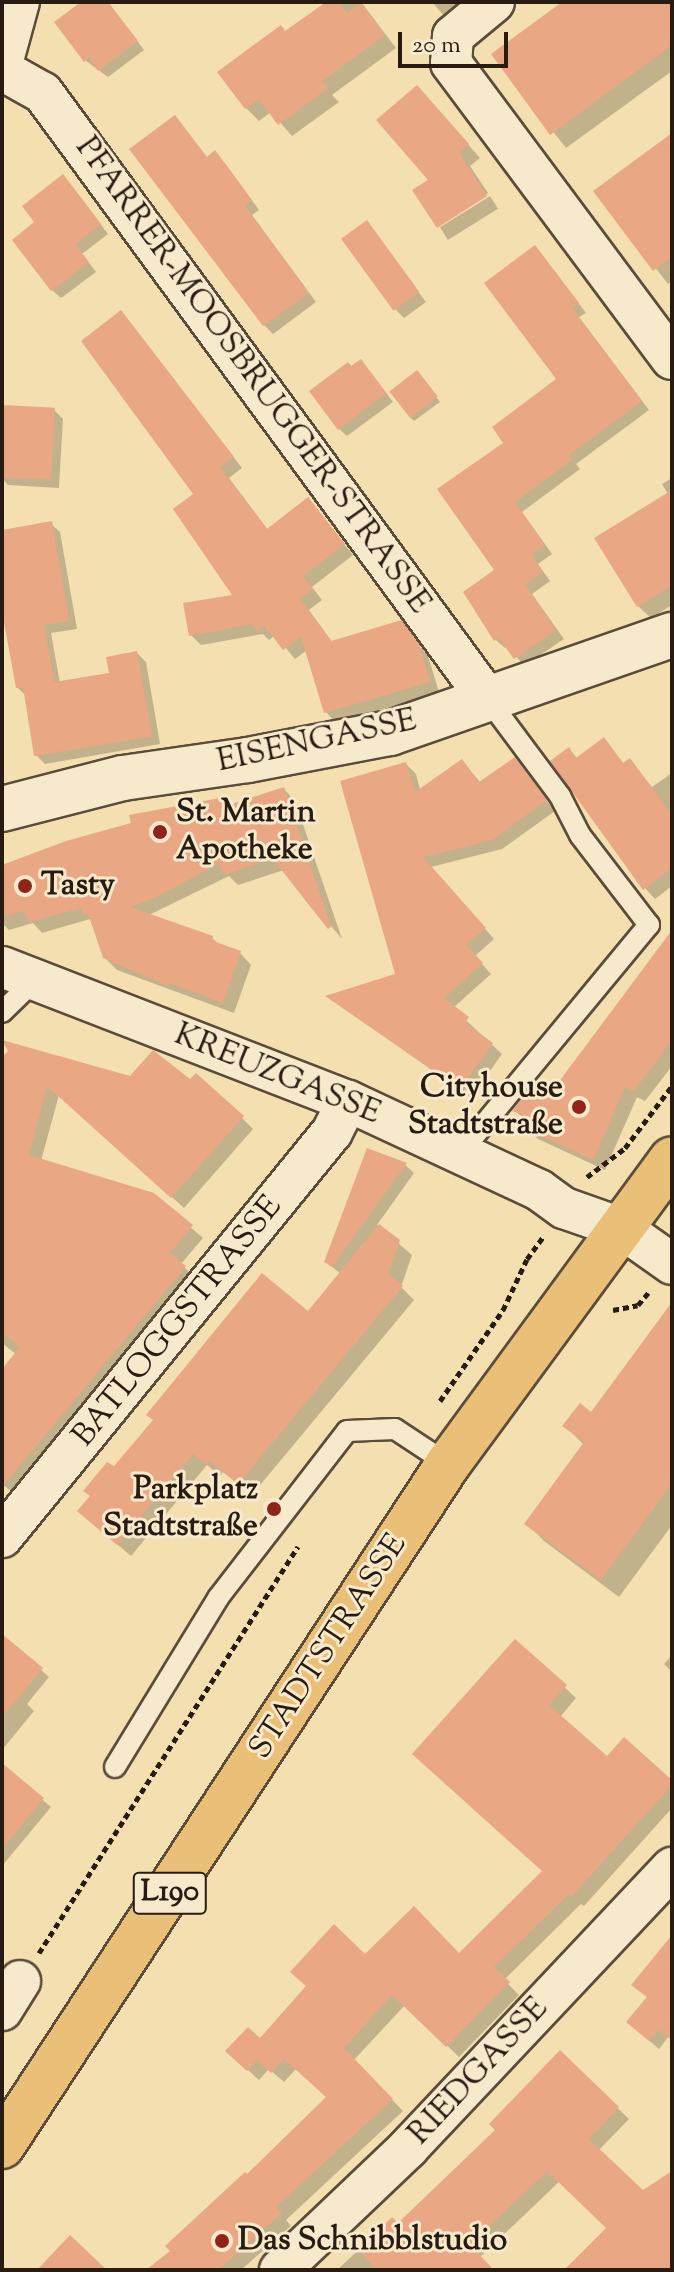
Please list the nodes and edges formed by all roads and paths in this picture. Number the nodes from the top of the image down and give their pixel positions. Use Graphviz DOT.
graph roads {
  1 [pos="19,2"];
  2 [pos="494,2"];
  3 [pos="2,64"];
  4 [pos="2,70"];
  5 [pos="672,359"];
  6 [pos="672,635"];
  7 [pos="487,698"];
  8 [pos="2,809"];
  9 [pos="18,974"];
  10 [pos="2,1012"];
  11 [pos="672,1086"];
  12 [pos="348,1101"];
  13 [pos="461,1152"];
  14 [pos="672,1159"];
  15 [pos="592,1171"];
  16 [pos="621,1228"];
  17 [pos="527,1259"];
  18 [pos="672,1264"];
  19 [pos="412,1441"];
  20 [pos="448,1464"];
  21 [pos="2,1537"];
  22 [pos="302,1539"];
  23 [pos="115,1767"];
  24 [pos="672,1868"];
  25 [pos="11,1996"];
  26 [pos="2,2146"];
  27 [pos="280,2270"];
  1 -- 3 [label="street"];
  2 -- 5 [label="street"];
  4 -- 7 [label="street, PFARRER-MOOSBRUGGER-STRASSE"];
  6 -- 7 [label="main road, EISENGASSE"];
  7 -- 8 [label="main road, EISENGASSE"];
  7 -- 13 [label="lane"];
  9 -- 10 [label="lane"];
  9 -- 12 [label="street, KREUZGASSE"];
  11 -- 15 [label="path"];
  12 -- 13 [label="street, KREUZGASSE"];
  12 -- 21 [label="street, BATLOGGSTRASSE"];
  13 -- 16 [label="street, KREUZGASSE"];
  14 -- 16 [label="main road, STADTSTRASSE / L190"];
  16 -- 18 [label="street, KREUZGASSE"];
  16 -- 20 [label="main road, STADTSTRASSE / L190"];
  17 -- 19 [label="path"];
  19 -- 20 [label="lane"];
  19 -- 23 [label="lane"];
  20 -- 26 [label="main road, STADTSTRASSE / L190"];
  22 -- 25 [label="path"];
  24 -- 27 [label="street, RIEDGASSE"];
}
